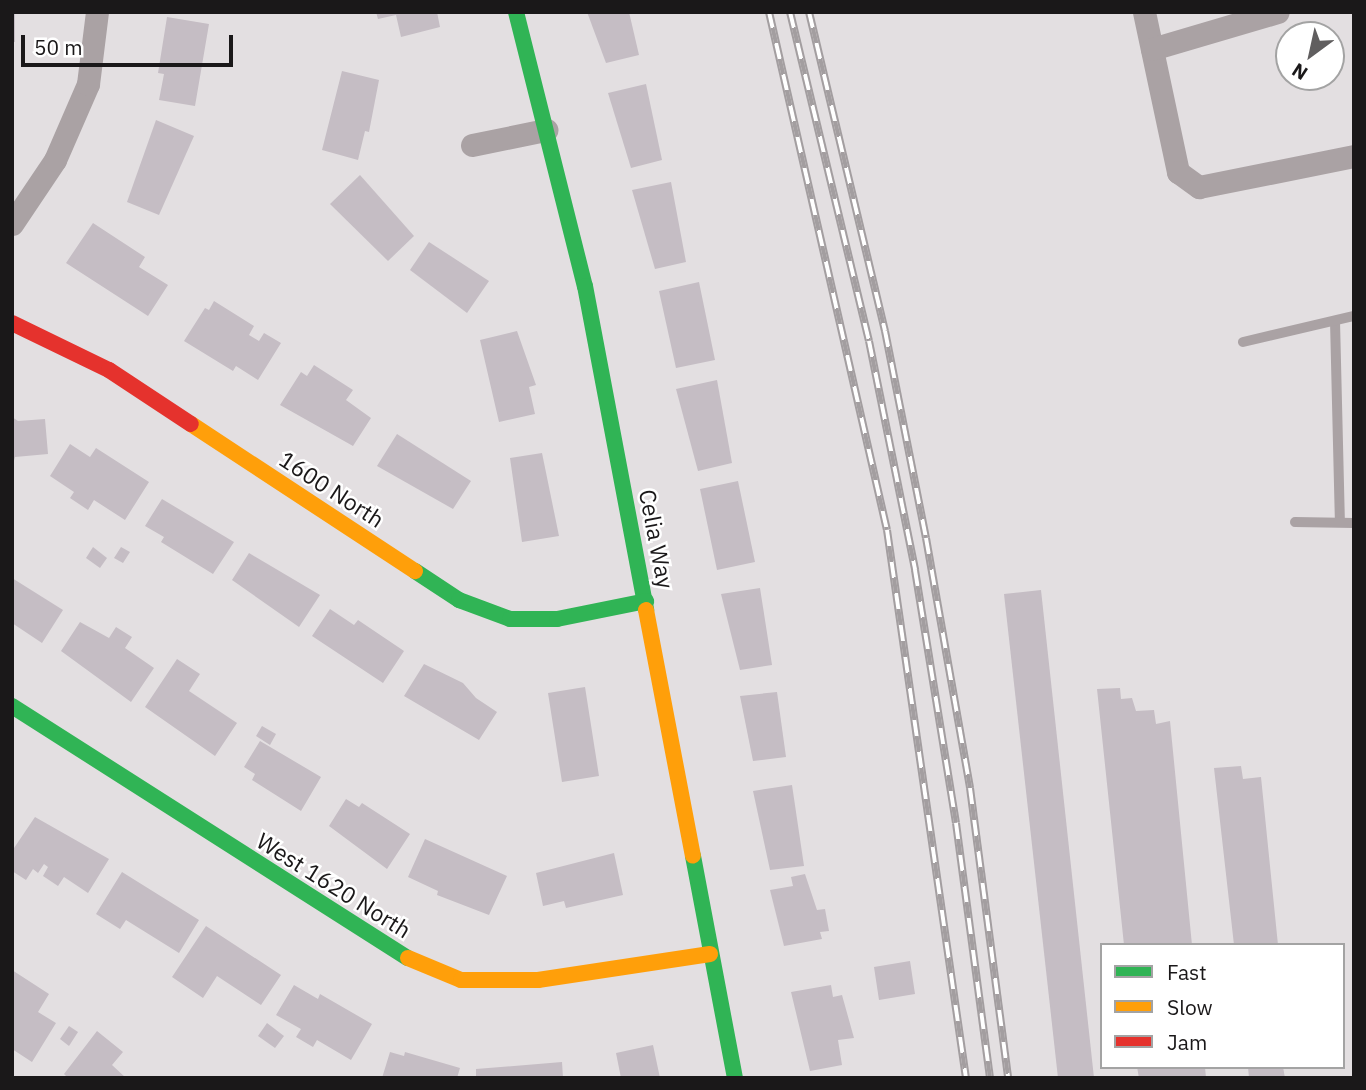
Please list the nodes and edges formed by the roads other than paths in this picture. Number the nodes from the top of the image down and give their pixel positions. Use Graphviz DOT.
graph roads {
  1 [pos="97,12"];
  2 [pos="516,12"];
  3 [pos="1144,12"];
  4 [pos="1278,12"];
  5 [pos="1152,49"];
  6 [pos="546,130"];
  7 [pos="472,145"];
  8 [pos="1354,156"];
  9 [pos="12,224"];
  10 [pos="1354,316"];
  11 [pos="1335,321"];
  12 [pos="12,323"];
  13 [pos="1243,342"];
  14 [pos="1295,522"];
  15 [pos="1340,522"];
  16 [pos="1354,523"];
  17 [pos="646,601"];
  18 [pos="12,706"];
  19 [pos="710,954"];
  20 [pos="735,1078"];
  1 -- 9 [label="street"];
  2 -- 6 [label="street, Celia Way"];
  3 -- 5 [label="street"];
  4 -- 5 [label="street"];
  5 -- 8 [label="street"];
  6 -- 7 [label="street"];
  6 -- 17 [label="street, Celia Way"];
  10 -- 11 [label="lane"];
  11 -- 13 [label="lane"];
  11 -- 15 [label="lane"];
  12 -- 17 [label="street, 1600 North"];
  14 -- 15 [label="lane"];
  15 -- 16 [label="lane"];
  17 -- 19 [label="street, Celia Way"];
  18 -- 19 [label="street, West 1620 North"];
  19 -- 20 [label="street, Celia Way"];
}
